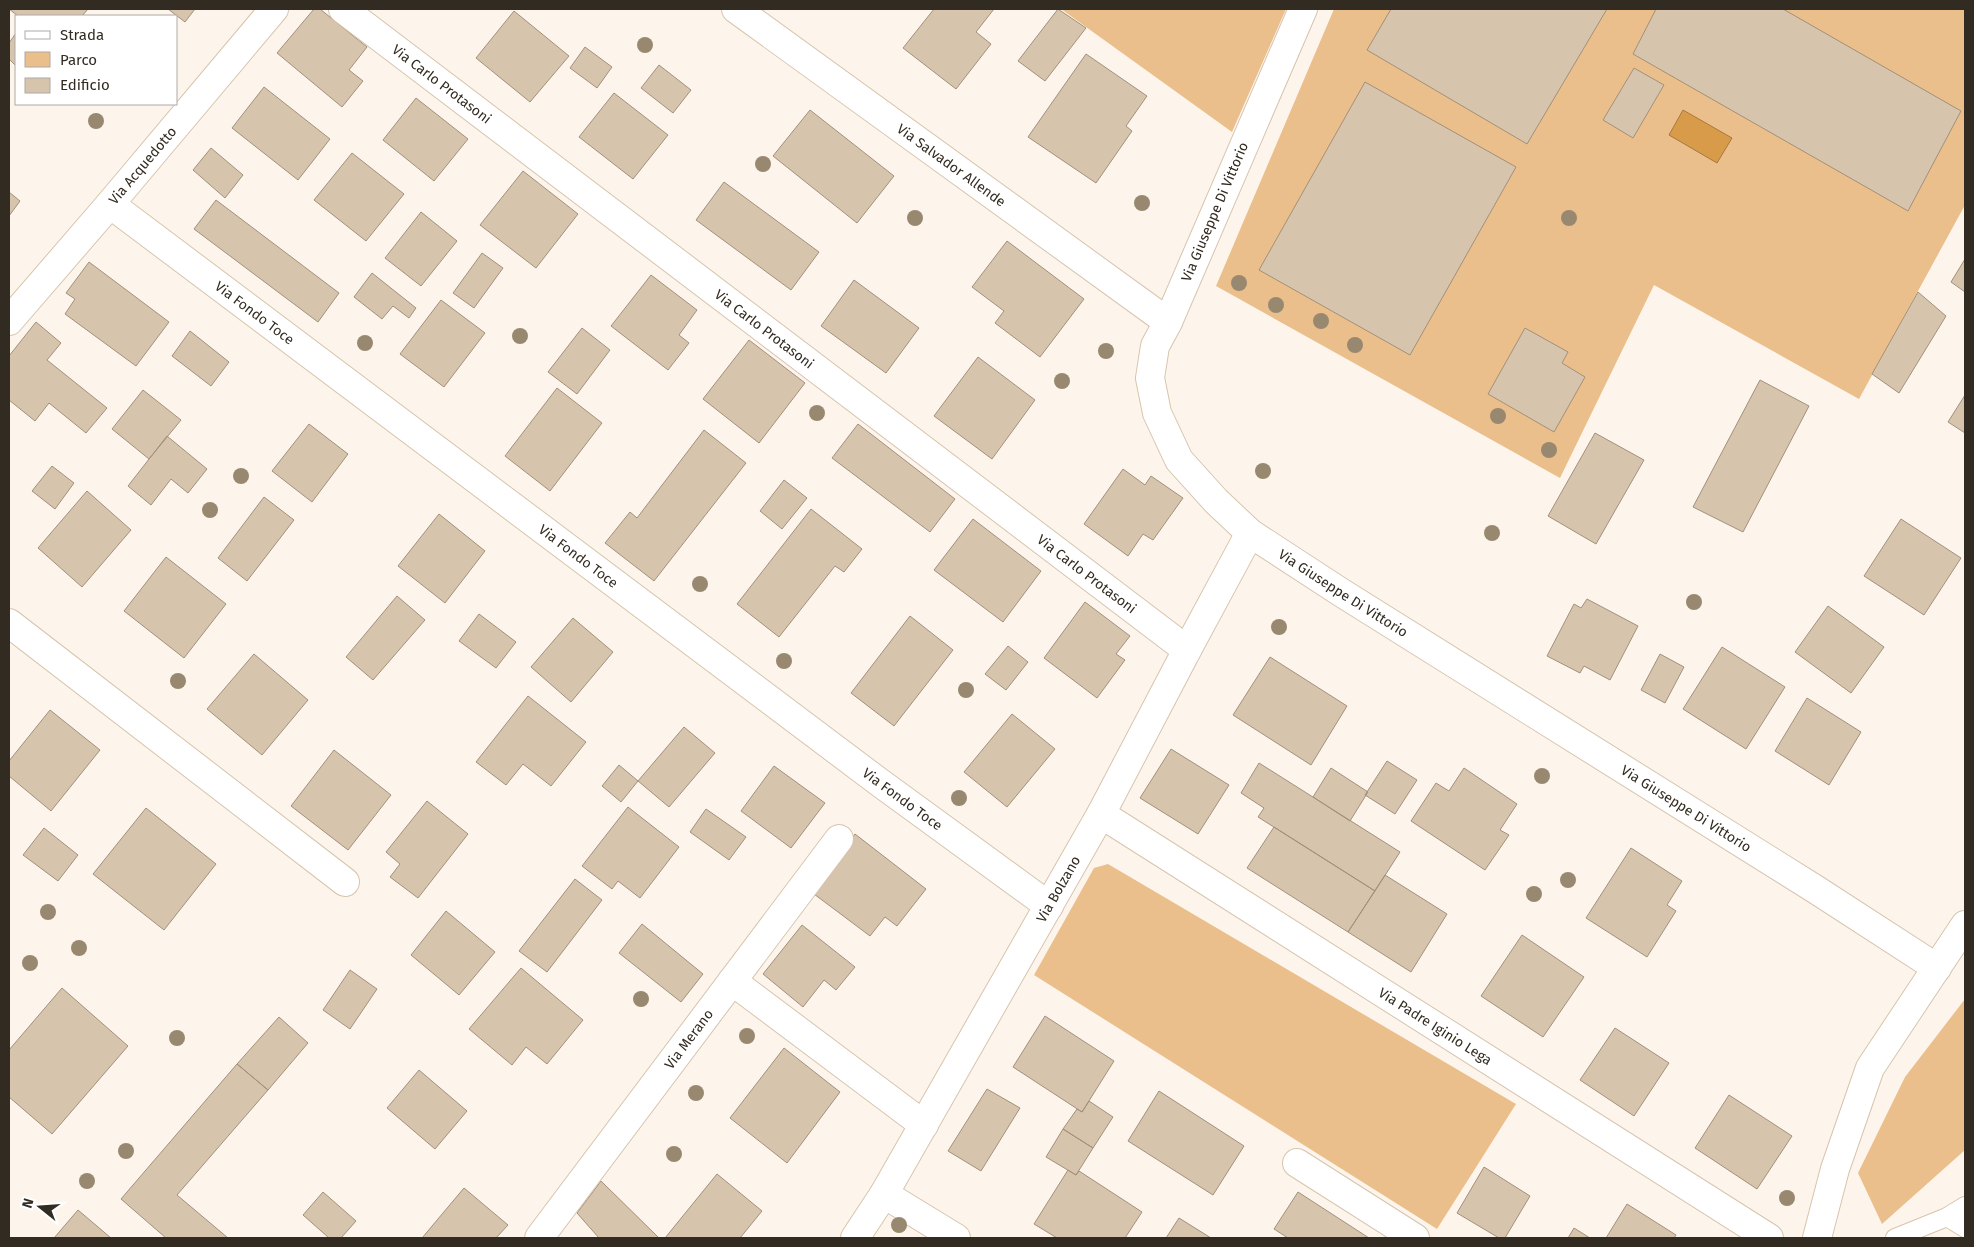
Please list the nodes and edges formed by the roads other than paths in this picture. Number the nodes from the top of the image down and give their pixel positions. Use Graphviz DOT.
graph roads {
  1 [pos="274,9"];
  2 [pos="342,9"];
  3 [pos="736,9"];
  4 [pos="1303,9"];
  5 [pos="110,204"];
  6 [pos="9,320"];
  7 [pos="1168,322"];
  8 [pos="1250,533"];
  9 [pos="9,622"];
  10 [pos="1186,650"];
  11 [pos="1102,814"];
  12 [pos="839,839"];
  13 [pos="345,882"];
  14 [pos="1049,906"];
  15 [pos="1965,925"];
  16 [pos="1936,968"];
  17 [pos="732,981"];
  18 [pos="924,1125"];
  19 [pos="1297,1163"];
  20 [pos="884,1194"];
  21 [pos="1965,1206"];
  22 [pos="1947,1216"];
  23 [pos="1965,1228"];
  24 [pos="538,1238"];
  25 [pos="855,1238"];
  26 [pos="956,1238"];
  27 [pos="1415,1238"];
  28 [pos="1769,1238"];
  29 [pos="1817,1238"];
  30 [pos="1895,1238"];
  1 -- 5 [label="street, Via Acquedotto"];
  2 -- 10 [label="street, Via Carlo Protasoni"];
  3 -- 7 [label="street, Via Salvador Allende"];
  4 -- 7 [label="street, Via Giuseppe Di Vittorio"];
  5 -- 6 [label="street, Via Acquedotto"];
  5 -- 14 [label="street, Via Fondo Toce"];
  7 -- 8 [label="street, Via Giuseppe Di Vittorio"];
  8 -- 10 [label="street, Via Bolzano"];
  8 -- 16 [label="street, Via Giuseppe Di Vittorio"];
  9 -- 13 [label="street"];
  10 -- 11 [label="street, Via Bolzano"];
  11 -- 14 [label="street, Via Bolzano"];
  11 -- 28 [label="street, Via Padre Iginio Lega"];
  12 -- 17 [label="street, Via Merano"];
  14 -- 18 [label="street, Via Bolzano"];
  15 -- 16 [label="street"];
  16 -- 29 [label="street"];
  17 -- 18 [label="street"];
  17 -- 24 [label="street, Via Merano"];
  18 -- 20 [label="street, Via Bolzano"];
  19 -- 27 [label="street"];
  20 -- 25 [label="street, Via Bolzano"];
  20 -- 26 [label="street"];
  21 -- 22 [label="lane"];
  22 -- 23 [label="lane"];
  22 -- 30 [label="lane"];
}
